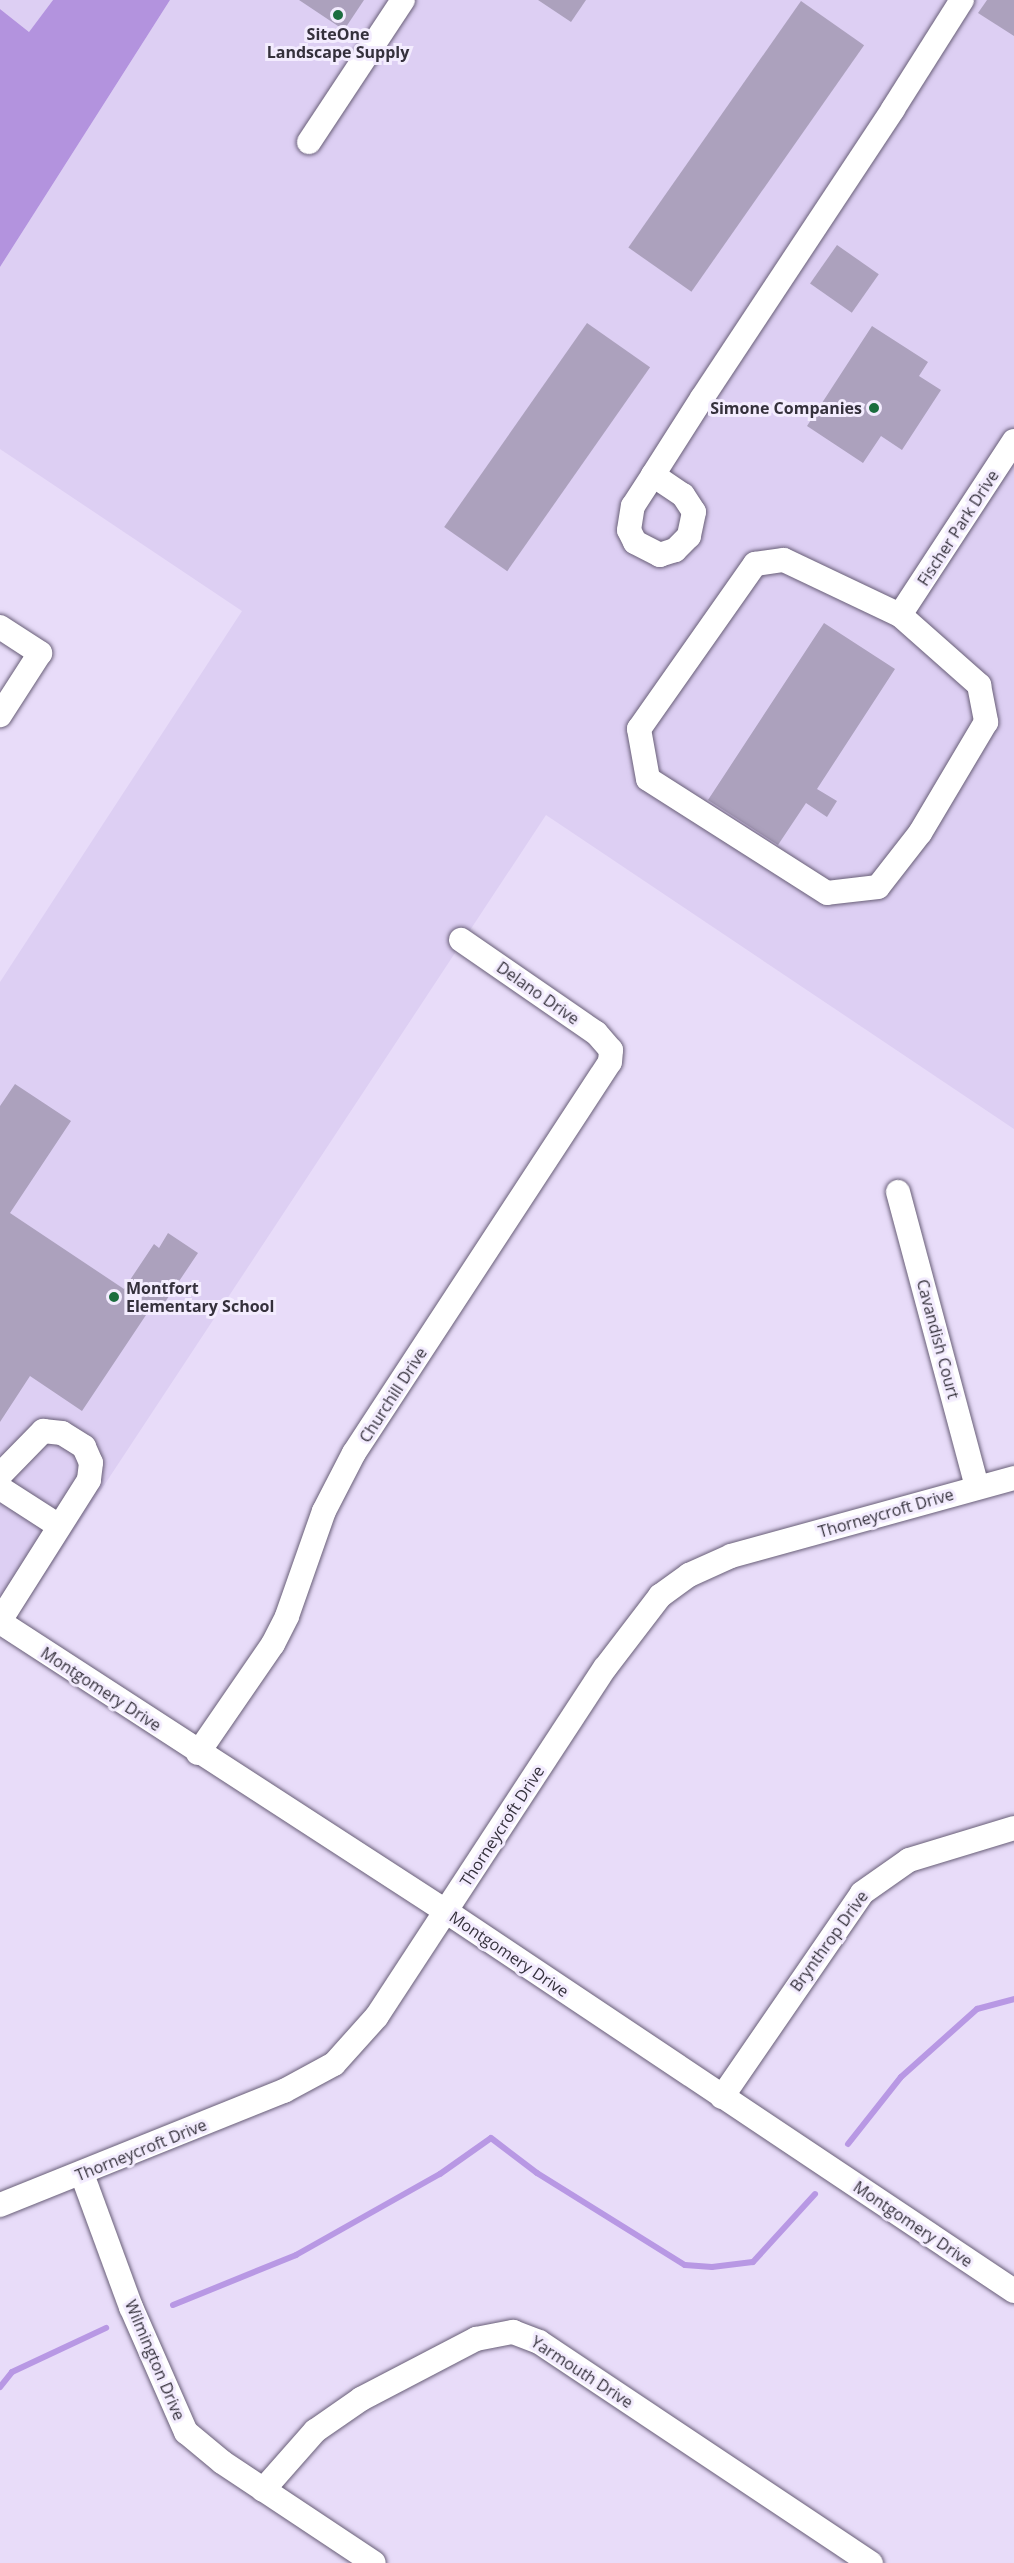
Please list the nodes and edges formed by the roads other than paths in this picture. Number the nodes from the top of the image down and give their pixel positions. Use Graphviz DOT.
graph roads {
  1 [pos="403,0"];
  2 [pos="962,0"];
  3 [pos="309,142"];
  4 [pos="1014,441"];
  5 [pos="653,475"];
  6 [pos="900,615"];
  7 [pos="0,627"];
  8 [pos="0,715"];
  9 [pos="461,940"];
  10 [pos="611,1050"];
  11 [pos="898,1192"];
  12 [pos="0,1474"];
  13 [pos="1014,1478"];
  14 [pos="977,1487"];
  15 [pos="0,1488"];
  16 [pos="59,1526"];
  17 [pos="0,1621"];
  18 [pos="198,1753"];
  19 [pos="1014,1828"];
  20 [pos="447,1912"];
  21 [pos="722,2097"];
  22 [pos="82,2174"];
  23 [pos="0,2205"];
  24 [pos="1011,2282"];
  25 [pos="263,2490"];
  26 [pos="374,2563"];
  27 [pos="871,2563"];
  1 -- 3 [label="street"];
  2 -- 5 [label="street"];
  4 -- 6 [label="street, Fischer Park Drive"];
  6 -- 6 [label="street"];
  7 -- 8 [label="street"];
  9 -- 10 [label="street, Delano Drive"];
  10 -- 18 [label="street, Churchill Drive"];
  11 -- 14 [label="street, Cavandish Court"];
  12 -- 16 [label="street"];
  13 -- 14 [label="street, Thorneycroft Drive"];
  14 -- 20 [label="street, Thorneycroft Drive"];
  15 -- 16 [label="street"];
  16 -- 17 [label="street"];
  17 -- 18 [label="street, Montgomery Drive"];
  18 -- 20 [label="street, Montgomery Drive"];
  19 -- 21 [label="street, Brynthrop Drive"];
  20 -- 21 [label="street, Montgomery Drive"];
  20 -- 22 [label="street, Thorneycroft Drive"];
  21 -- 24 [label="street, Montgomery Drive"];
  22 -- 23 [label="street, Thorneycroft Drive"];
  22 -- 25 [label="street, Wilmington Drive"];
  25 -- 26 [label="street, Wilmington Drive"];
  25 -- 27 [label="street, Yarmouth Drive"];
}
